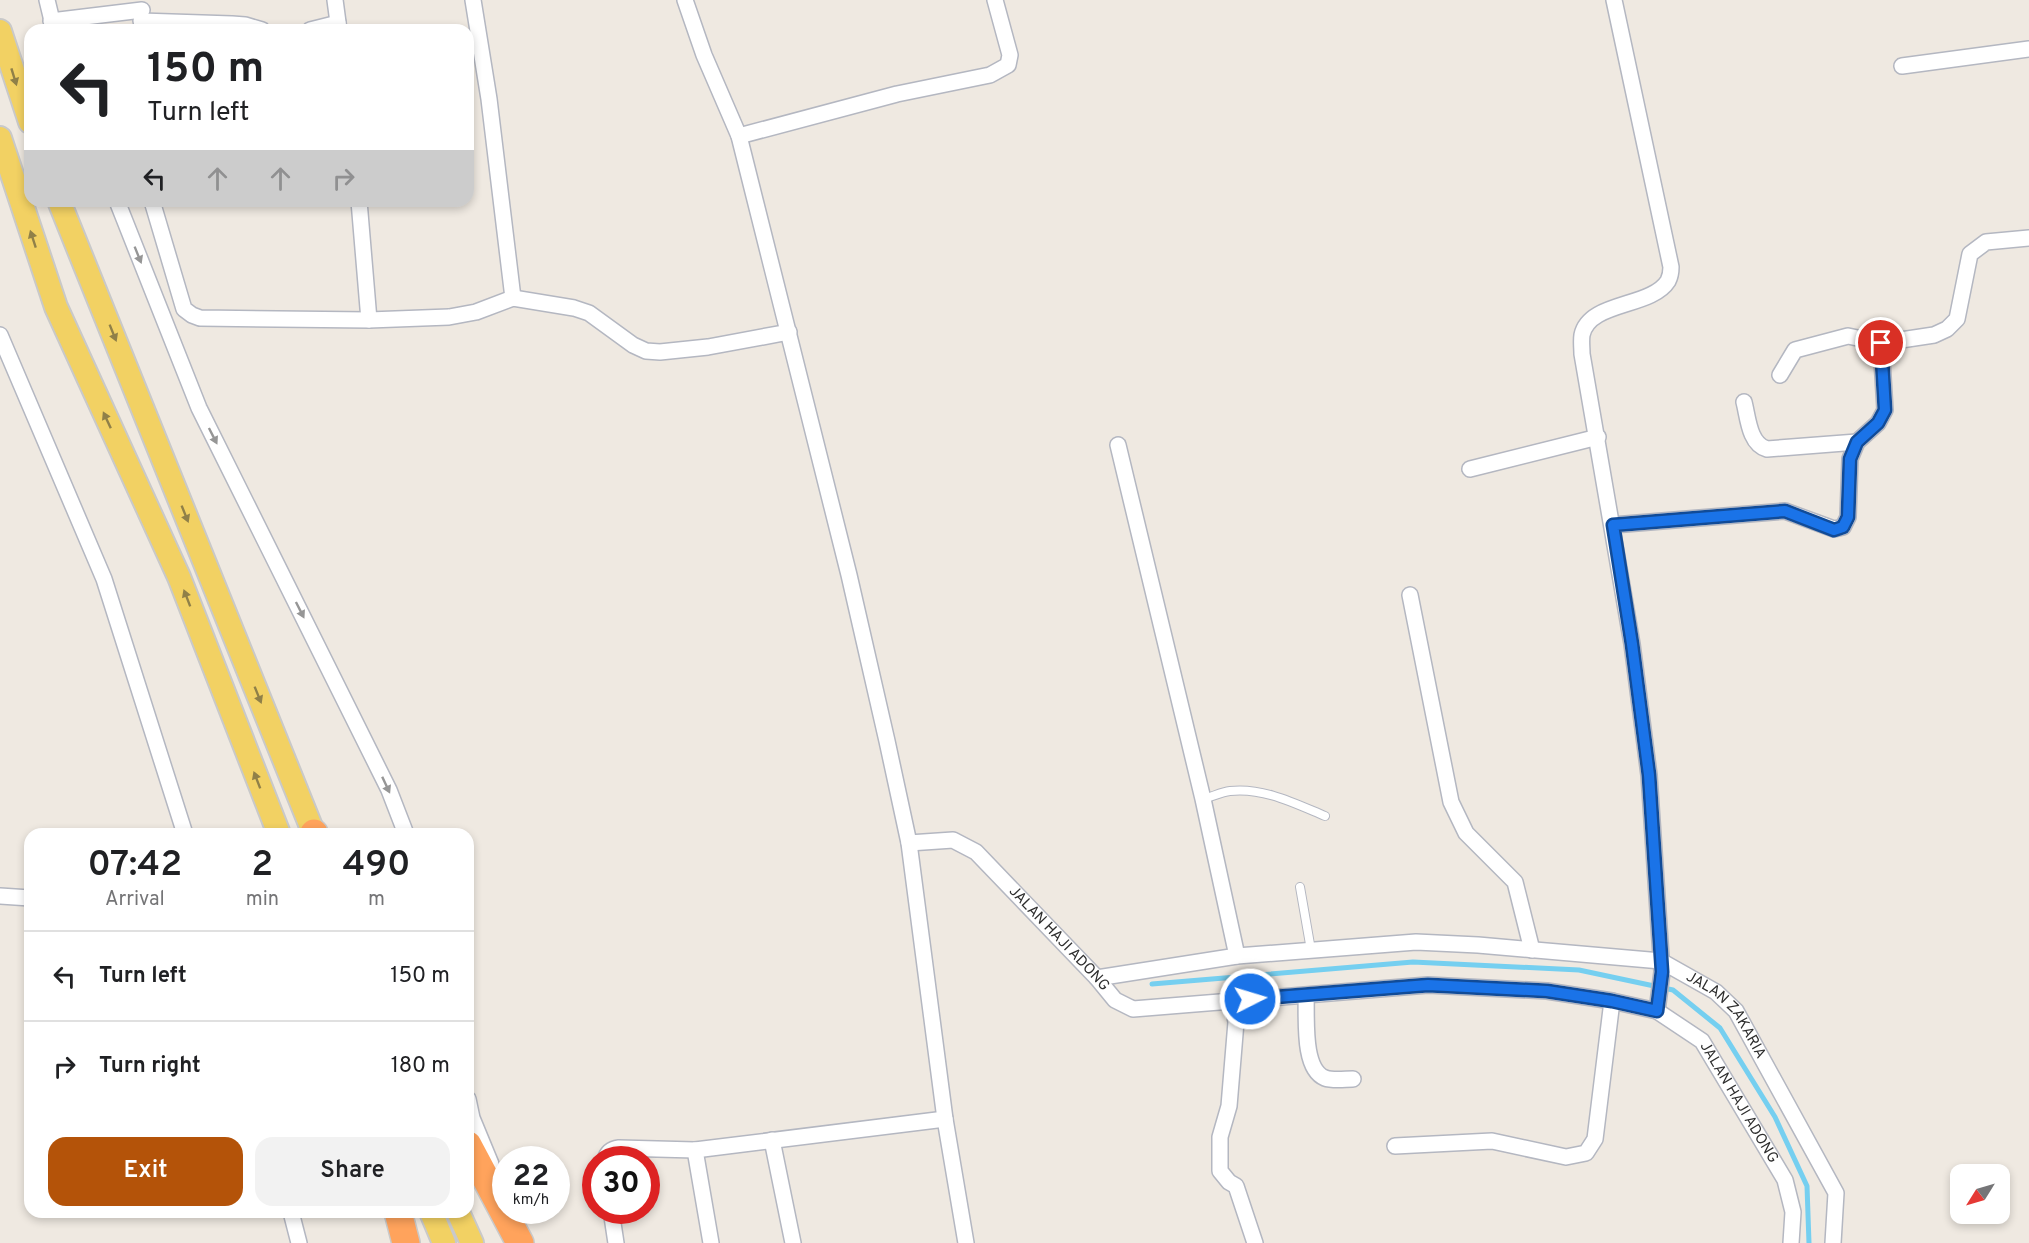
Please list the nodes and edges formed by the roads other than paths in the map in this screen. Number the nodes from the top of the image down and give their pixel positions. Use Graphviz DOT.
graph roads {
  1 [pos="47,0"];
  2 [pos="335,0"];
  3 [pos="473,0"];
  4 [pos="685,0"];
  5 [pos="995,0"];
  6 [pos="1614,0"];
  7 [pos="142,15"];
  8 [pos="53,24"];
  9 [pos="62,24"];
  10 [pos="238,24"];
  11 [pos="339,24"];
  12 [pos="0,31"];
  13 [pos="2029,49"];
  14 [pos="1902,66"];
  15 [pos="24,104"];
  16 [pos="739,136"];
  17 [pos="0,138"];
  18 [pos="61,207"];
  19 [pos="119,207"];
  20 [pos="154,207"];
  21 [pos="359,207"];
  22 [pos="2029,238"];
  23 [pos="513,298"];
  24 [pos="184,309"];
  25 [pos="164,319"];
  26 [pos="369,320"];
  27 [pos="789,332"];
  28 [pos="0,335"];
  29 [pos="1881,343"];
  30 [pos="1780,375"];
  31 [pos="1744,402"];
  32 [pos="1598,437"];
  33 [pos="1857,442"];
  34 [pos="1118,446"];
  35 [pos="1470,468"];
  36 [pos="1613,525"];
  37 [pos="1410,595"];
  38 [pos="1203,799"];
  39 [pos="1325,816"];
  40 [pos="182,828"];
  41 [pos="277,828"];
  42 [pos="312,828"];
  43 [pos="404,828"];
  44 [pos="909,843"];
  45 [pos="1300,887"];
  46 [pos="0,896"];
  47 [pos="24,898"];
  48 [pos="1311,950"];
  49 [pos="1532,950"];
  50 [pos="1237,956"];
  51 [pos="1661,967"];
  52 [pos="1097,978"];
  53 [pos="1306,995"];
  54 [pos="1232,1001"];
  55 [pos="1612,1001"];
  56 [pos="1657,1006"];
  57 [pos="1353,1079"];
  58 [pos="945,1119"];
  59 [pos="474,1123"];
  60 [pos="772,1140"];
  61 [pos="1395,1146"];
  62 [pos="660,1149"];
  63 [pos="695,1150"];
  64 [pos="474,1155"];
  65 [pos="492,1164"];
  66 [pos="293,1218"];
  67 [pos="394,1218"];
  68 [pos="400,1218"];
  69 [pos="434,1218"];
  70 [pos="462,1218"];
  71 [pos="517,1224"];
  72 [pos="613,1224"];
  73 [pos="406,1242"];
  74 [pos="299,1243"];
  75 [pos="444,1243"];
  76 [pos="472,1243"];
  77 [pos="520,1243"];
  78 [pos="525,1243"];
  79 [pos="615,1243"];
  80 [pos="711,1243"];
  81 [pos="793,1243"];
  82 [pos="966,1243"];
  83 [pos="1255,1243"];
  84 [pos="1791,1243"];
  85 [pos="1833,1243"];
  1 -- 8 [label="street"];
  2 -- 11 [label="street"];
  3 -- 23 [label="street"];
  4 -- 16 [label="street"];
  5 -- 16 [label="street"];
  6 -- 32 [label="street"];
  7 -- 9 [label="street"];
  7 -- 10 [label="street"];
  12 -- 15 [label="main road, one-way"];
  13 -- 14 [label="street"];
  16 -- 27 [label="street"];
  41 -- 17 [label="main road, one-way"];
  18 -- 42 [label="main road, one-way"];
  19 -- 25 [label="street, one-way"];
  20 -- 24 [label="street"];
  21 -- 26 [label="street"];
  22 -- 29 [label="street"];
  23 -- 26 [label="street"];
  23 -- 27 [label="street"];
  24 -- 25 [label="street"];
  24 -- 26 [label="street"];
  25 -- 43 [label="street, one-way"];
  27 -- 44 [label="street"];
  28 -- 40 [label="street"];
  29 -- 30 [label="street"];
  29 -- 33 [label="street"];
  31 -- 33 [label="street"];
  32 -- 35 [label="street"];
  32 -- 36 [label="street"];
  33 -- 36 [label="street"];
  34 -- 38 [label="street"];
  36 -- 51 [label="street"];
  37 -- 49 [label="street"];
  38 -- 39 [label="lane"];
  38 -- 50 [label="street"];
  44 -- 52 [label="street, JALAN HAJI ADONG"];
  44 -- 58 [label="street"];
  45 -- 48 [label="lane"];
  46 -- 47 [label="street"];
  48 -- 49 [label="street, JALAN ZAKARIA"];
  48 -- 50 [label="street, JALAN ZAKARIA"];
  49 -- 51 [label="street, JALAN ZAKARIA"];
  50 -- 52 [label="street, JALAN ZAKARIA"];
  51 -- 56 [label="street"];
  51 -- 85 [label="street, JALAN ZAKARIA"];
  52 -- 54 [label="street, JALAN HAJI ADONG"];
  53 -- 54 [label="street, JALAN HAJI ADONG"];
  53 -- 55 [label="street, JALAN HAJI ADONG"];
  53 -- 57 [label="street"];
  54 -- 83 [label="street"];
  55 -- 56 [label="street, JALAN HAJI ADONG"];
  55 -- 61 [label="street"];
  56 -- 84 [label="street, JALAN HAJI ADONG"];
  58 -- 60 [label="street"];
  58 -- 82 [label="street"];
  59 -- 65 [label="street"];
  60 -- 63 [label="street"];
  60 -- 81 [label="street"];
  62 -- 63 [label="street"];
  63 -- 80 [label="street"];
  64 -- 77 [label="highway"];
  66 -- 74 [label="street"];
  67 -- 73 [label="street"];
  68 -- 73 [label="highway"];
  69 -- 75 [label="main road"];
  70 -- 76 [label="main road"];
  71 -- 78 [label="street"];
  72 -- 79 [label="street"];
}
